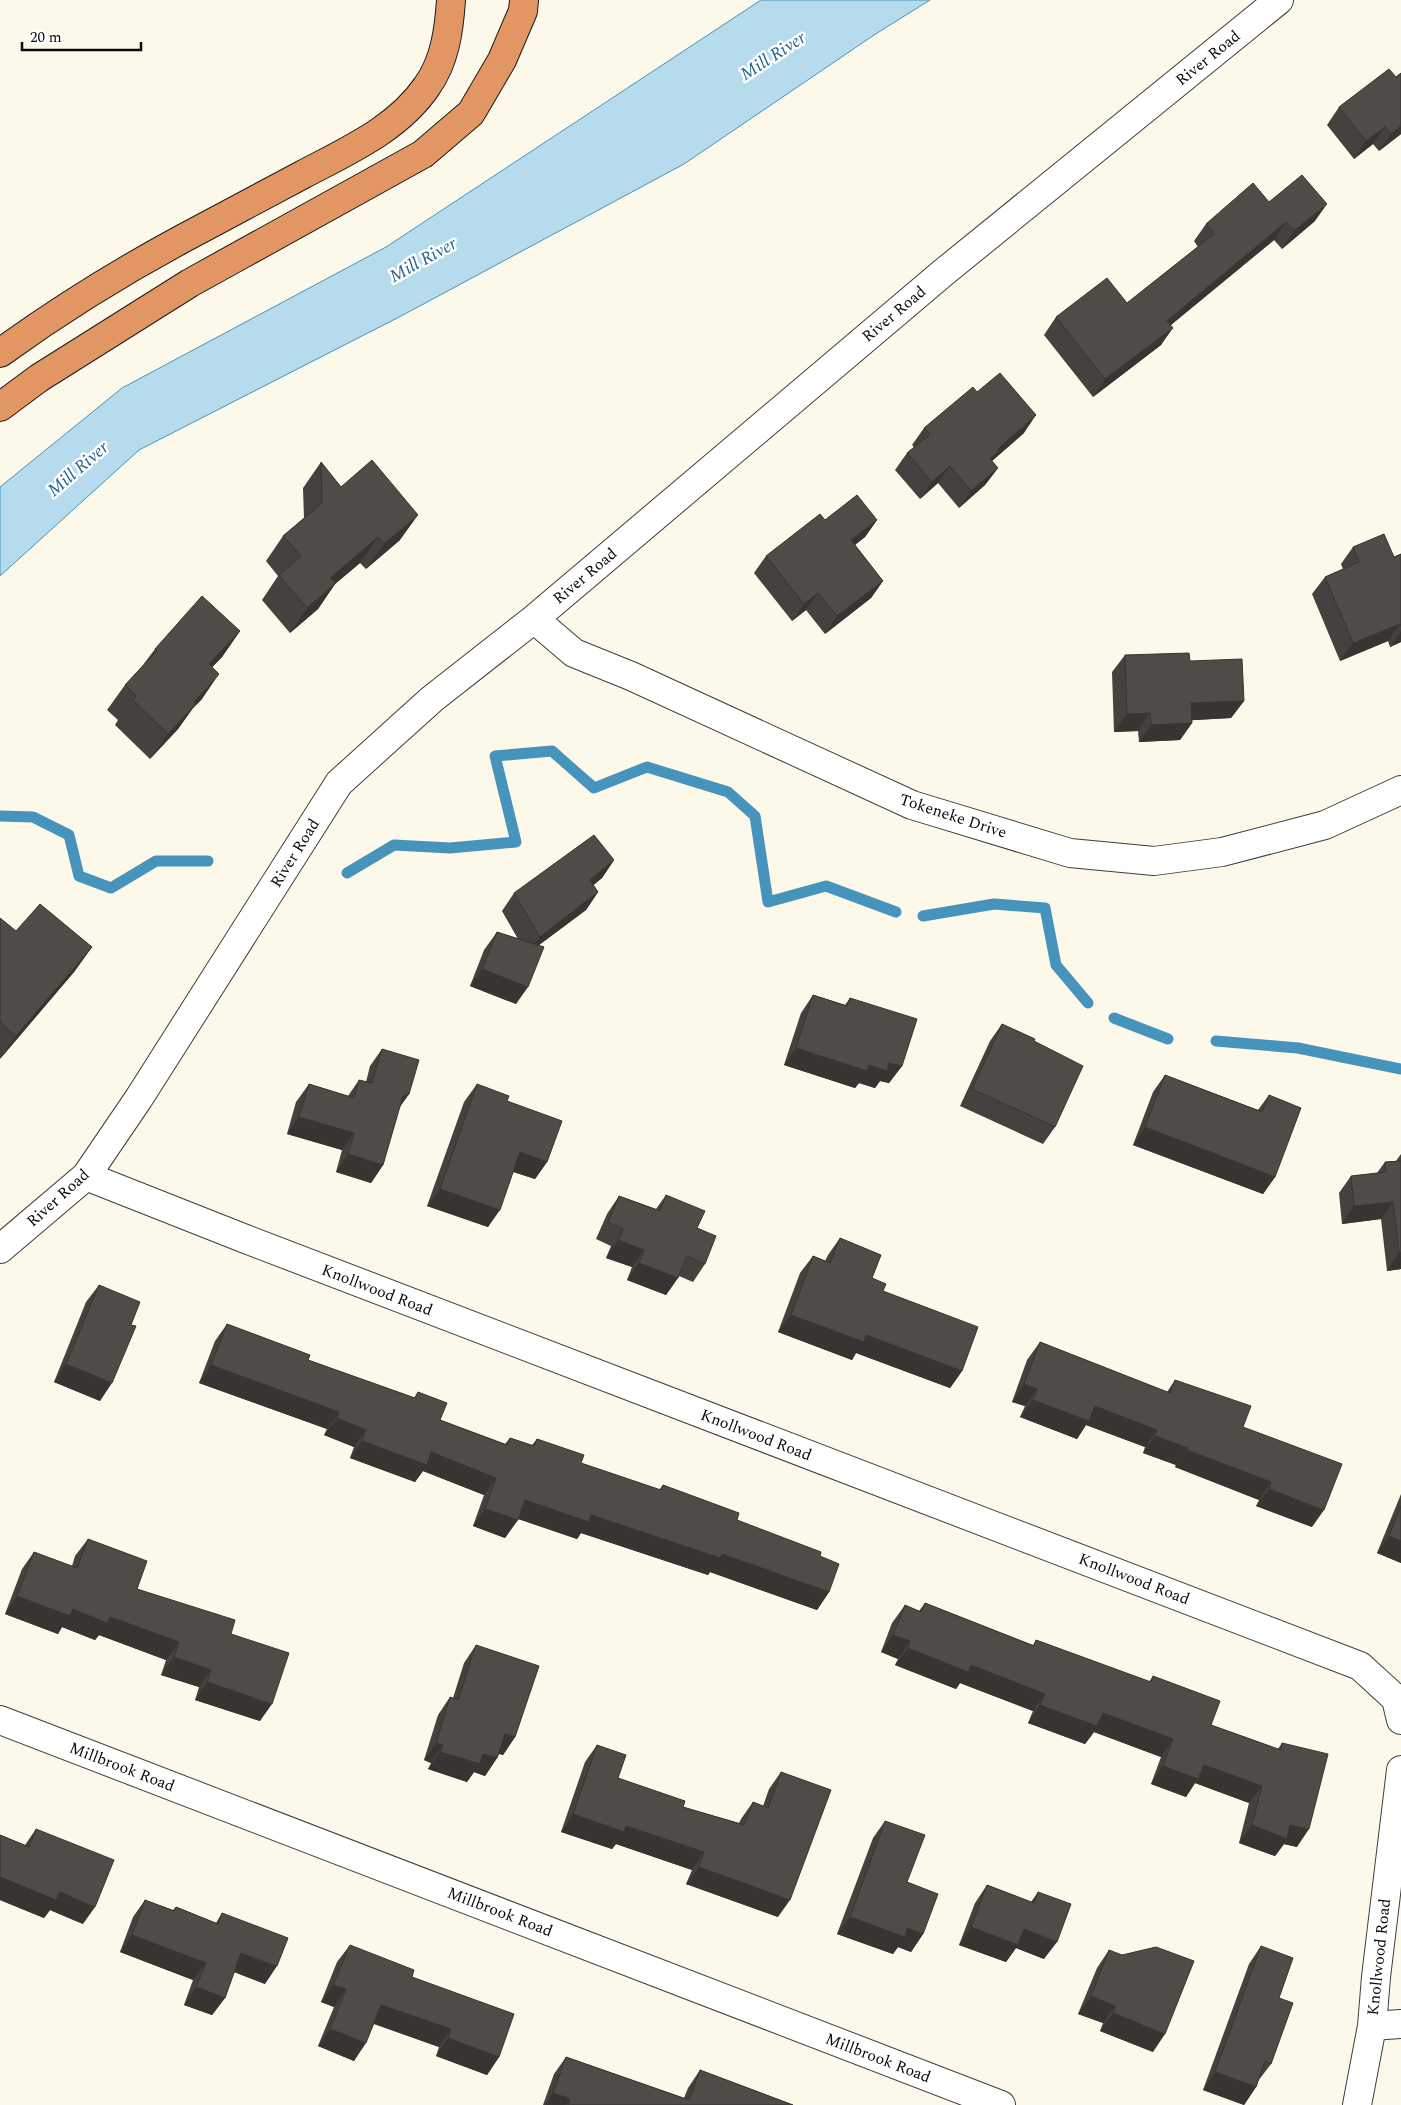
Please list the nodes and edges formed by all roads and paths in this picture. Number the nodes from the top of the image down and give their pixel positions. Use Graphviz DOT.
graph roads {
  1 [pos="451,0"];
  2 [pos="524,0"];
  3 [pos="1280,0"];
  4 [pos="0,353"];
  5 [pos="0,407"];
  6 [pos="534,619"];
  7 [pos="1401,790"];
  8 [pos="86,1176"];
  9 [pos="0,1249"];
  10 [pos="0,1720"];
  11 [pos="1401,1720"];
  12 [pos="1401,1770"];
  13 [pos="1392,1926"];
  14 [pos="1401,2024"];
  15 [pos="1372,2026"];
  16 [pos="1001,2105"];
  17 [pos="1357,2105"];
  1 -- 4 [label="highway"];
  2 -- 5 [label="highway"];
  3 -- 6 [label="street, River Road"];
  6 -- 7 [label="street, Tokeneke Drive"];
  6 -- 8 [label="street, River Road"];
  8 -- 9 [label="street, River Road"];
  8 -- 11 [label="street, Knollwood Road"];
  10 -- 16 [label="street, Millbrook Road"];
  12 -- 13 [label="street, Knollwood Road"];
  13 -- 15 [label="street, Knollwood Road"];
  14 -- 15 [label="street"];
  15 -- 17 [label="street"];
}
